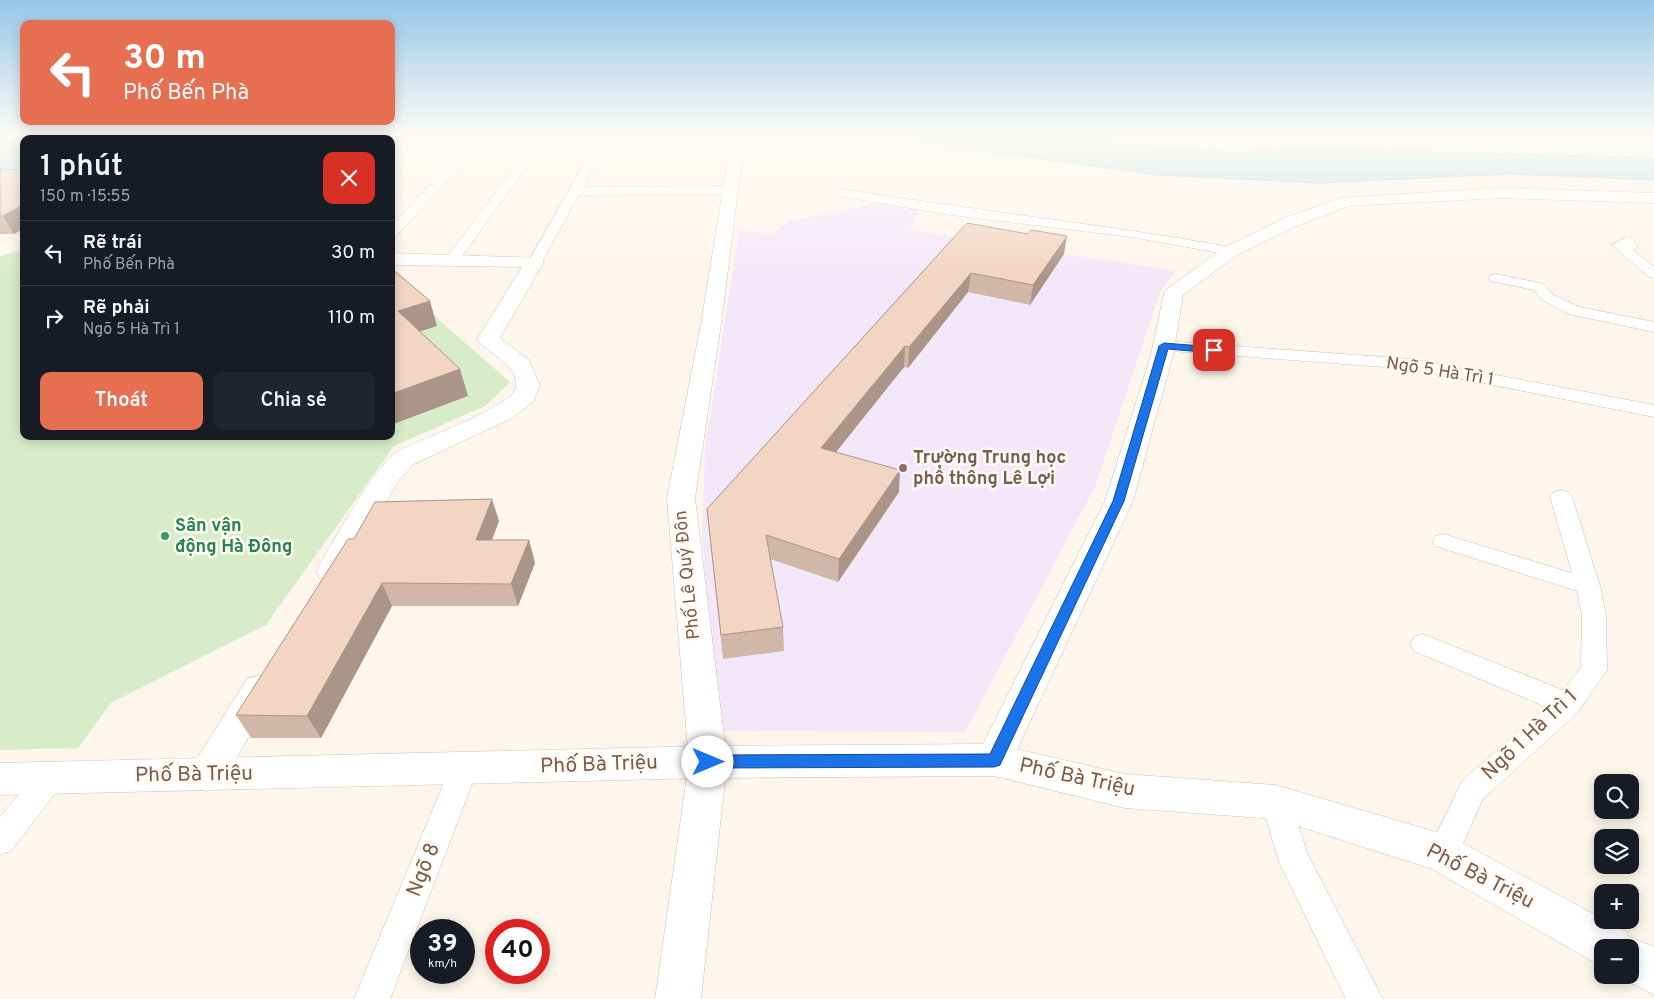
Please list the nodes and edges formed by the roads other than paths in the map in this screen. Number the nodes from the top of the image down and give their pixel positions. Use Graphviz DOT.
graph roads {
  1 [pos="439,183"];
  2 [pos="509,183"];
  3 [pos="579,183"];
  4 [pos="732,183"];
  5 [pos="731,190"];
  6 [pos="574,192"];
  7 [pos="842,193"];
  8 [pos="1654,198"];
  9 [pos="395,229"];
  10 [pos="1626,241"];
  11 [pos="1231,251"];
  12 [pos="395,259"];
  13 [pos="452,260"];
  14 [pos="535,262"];
  15 [pos="1654,274"];
  16 [pos="1496,278"];
  17 [pos="1654,327"];
  18 [pos="1164,346"];
  19 [pos="1654,412"];
  20 [pos="1561,497"];
  21 [pos="1443,541"];
  22 [pos="1588,586"];
  23 [pos="316,596"];
  24 [pos="1423,644"];
  25 [pos="274,664"];
  26 [pos="1568,704"];
  27 [pos="994,760"];
  28 [pos="708,762"];
  29 [pos="464,768"];
  30 [pos="207,775"];
  31 [pos="51,778"];
  32 [pos="0,779"];
  33 [pos="1276,802"];
  34 [pos="0,841"];
  35 [pos="1443,853"];
  36 [pos="1595,939"];
  37 [pos="1639,963"];
  38 [pos="1654,972"];
  39 [pos="372,999"];
  40 [pos="678,999"];
  41 [pos="1364,999"];
  1 -- 9 [label="lane"];
  2 -- 13 [label="lane"];
  3 -- 6 [label="lane"];
  4 -- 5 [label="street, Phố Lê Quý Đôn"];
  5 -- 6 [label="lane"];
  5 -- 28 [label="street, Phố Lê Quý Đôn"];
  6 -- 14 [label="lane"];
  7 -- 11 [label="lane"];
  8 -- 11 [label="street"];
  10 -- 15 [label="lane"];
  11 -- 18 [label="street"];
  12 -- 13 [label="street"];
  13 -- 14 [label="street"];
  14 -- 23 [label="street"];
  16 -- 17 [label="lane"];
  18 -- 19 [label="lane, Ngõ 5 Hà Trì 1"];
  18 -- 27 [label="street"];
  20 -- 22 [label="lane, Ngõ 1 Hà Trì 1"];
  21 -- 22 [label="lane"];
  22 -- 26 [label="lane, Ngõ 1 Hà Trì 1"];
  24 -- 26 [label="lane"];
  25 -- 30 [label="street"];
  26 -- 35 [label="lane, Ngõ 1 Hà Trì 1"];
  27 -- 28 [label="street, Phố Bà Triệu"];
  27 -- 33 [label="street, Phố Bà Triệu"];
  28 -- 29 [label="street, Phố Bà Triệu"];
  28 -- 40 [label="street, Phố Lê Quý Đôn"];
  29 -- 30 [label="street, Phố Bà Triệu"];
  29 -- 39 [label="lane, Ngõ 8"];
  30 -- 31 [label="street, Phố Bà Triệu"];
  31 -- 32 [label="street, Phố Bà Triệu"];
  31 -- 34 [label="lane"];
  33 -- 35 [label="street, Phố Bà Triệu"];
  33 -- 41 [label="lane"];
  35 -- 36 [label="street, Phố Bà Triệu"];
  37 -- 38 [label="street"];
}
